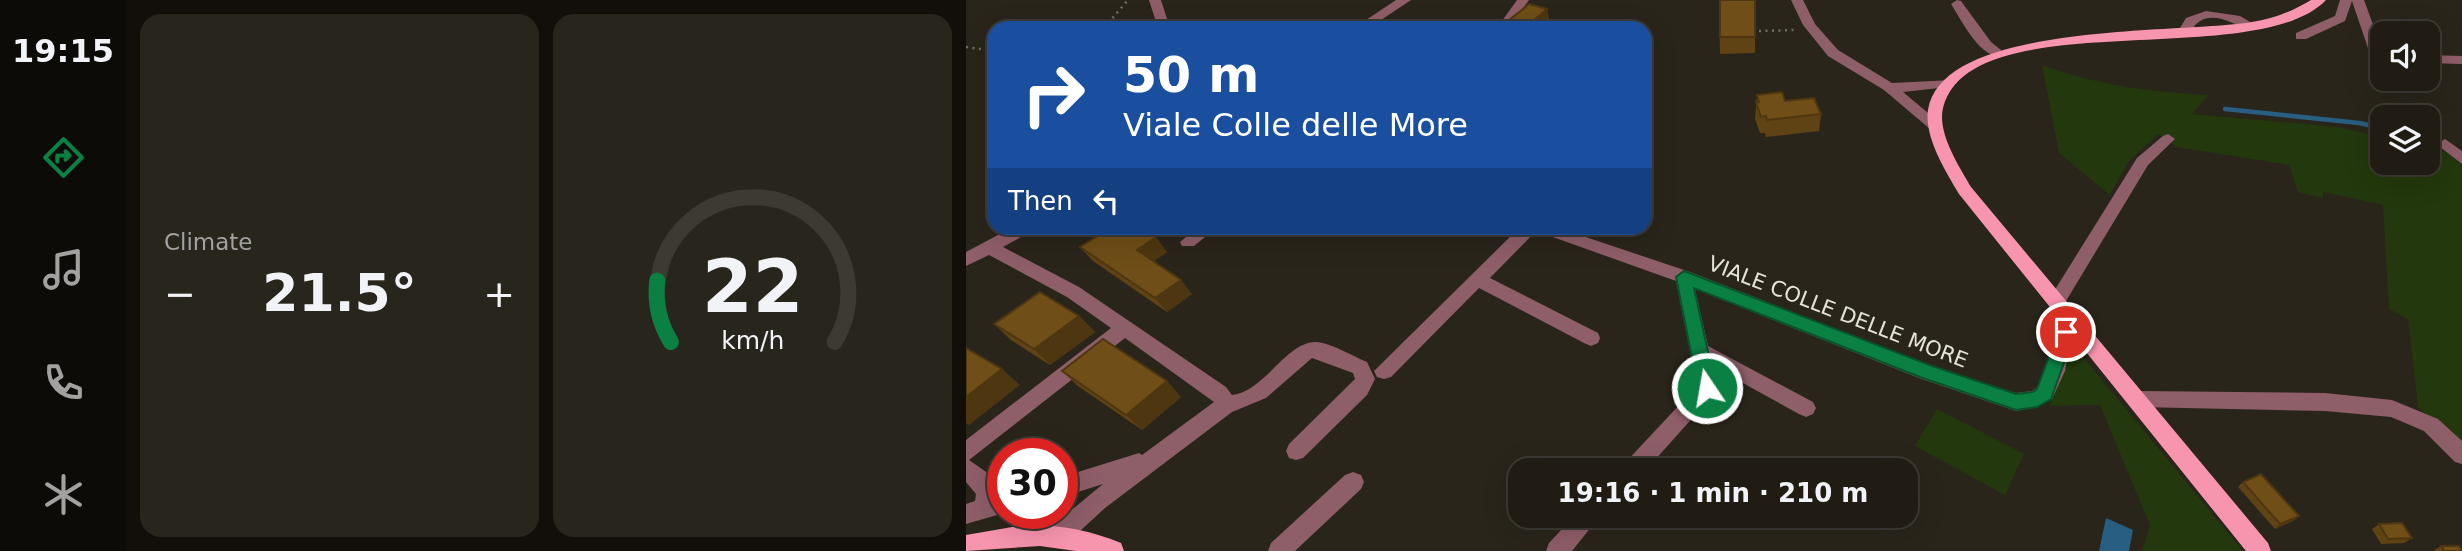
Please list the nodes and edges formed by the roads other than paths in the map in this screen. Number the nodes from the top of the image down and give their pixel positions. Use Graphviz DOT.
graph roads {
  1 [pos="1155,0"];
  2 [pos="1405,0"];
  3 [pos="1524,0"];
  4 [pos="1781,0"];
  5 [pos="2320,0"];
  6 [pos="2346,0"];
  7 [pos="2358,0"];
  8 [pos="1797,1"];
  9 [pos="1957,4"];
  10 [pos="1162,21"];
  11 [pos="1371,21"];
  12 [pos="1508,21"];
  13 [pos="2370,34"];
  14 [pos="2301,36"];
  15 [pos="1996,53"];
  16 [pos="2440,60"];
  17 [pos="2462,61"];
  18 [pos="1948,83"];
  19 [pos="1908,93"];
  20 [pos="1939,101"];
  21 [pos="1935,126"];
  22 [pos="2168,139"];
  23 [pos="2445,144"];
  24 [pos="2462,159"];
  25 [pos="1010,235"];
  26 [pos="1198,235"];
  27 [pos="1522,235"];
  28 [pos="1562,235"];
  29 [pos="1188,242"];
  30 [pos="987,246"];
  31 [pos="966,260"];
  32 [pos="1684,277"];
  33 [pos="1477,279"];
  34 [pos="2057,302"];
  35 [pos="2076,323"];
  36 [pos="1125,327"];
  37 [pos="1591,338"];
  38 [pos="1699,350"];
  39 [pos="1384,372"];
  40 [pos="2138,399"];
  41 [pos="1227,404"];
  42 [pos="1806,408"];
  43 [pos="1296,451"];
  44 [pos="966,452"];
  45 [pos="1158,455"];
  46 [pos="2462,455"];
  47 [pos="1643,458"];
  48 [pos="966,469"];
  49 [pos="1078,482"];
  50 [pos="1353,482"];
  51 [pos="984,508"];
  52 [pos="1578,528"];
  53 [pos="1059,535"];
  54 [pos="966,546"];
  55 [pos="1112,551"];
  56 [pos="1279,551"];
  57 [pos="1557,551"];
  58 [pos="2260,551"];
  1 -- 10 [label="street"];
  2 -- 11 [label="street"];
  3 -- 12 [label="street"];
  4 -- 8 [label="street"];
  5 -- 15 [label="main road"];
  6 -- 14 [label="street"];
  7 -- 13 [label="street"];
  8 -- 19 [label="street"];
  9 -- 15 [label="street"];
  15 -- 18 [label="main road"];
  16 -- 17 [label="street"];
  18 -- 19 [label="street"];
  18 -- 20 [label="main road"];
  19 -- 20 [label="street"];
  19 -- 21 [label="street"];
  20 -- 21 [label="main road"];
  21 -- 34 [label="main road"];
  22 -- 34 [label="street"];
  23 -- 24 [label="street"];
  25 -- 30 [label="street"];
  26 -- 29 [label="street"];
  27 -- 33 [label="street"];
  28 -- 32 [label="street, VIALE COLLE DELLE MORE"];
  30 -- 31 [label="street"];
  30 -- 36 [label="street"];
  32 -- 35 [label="street, VIALE COLLE DELLE MORE"];
  32 -- 38 [label="street"];
  33 -- 37 [label="street"];
  33 -- 39 [label="street"];
  34 -- 35 [label="main road"];
  35 -- 40 [label="main road"];
  36 -- 41 [label="street"];
  36 -- 44 [label="street"];
  38 -- 42 [label="street"];
  38 -- 47 [label="street"];
  40 -- 46 [label="street"];
  40 -- 58 [label="main road"];
  41 -- 43 [label="street"];
  41 -- 45 [label="street"];
  45 -- 49 [label="street"];
  45 -- 53 [label="street"];
  48 -- 51 [label="street"];
  50 -- 56 [label="street"];
  52 -- 57 [label="street"];
  53 -- 54 [label="main road"];
  53 -- 55 [label="main road"];
}
